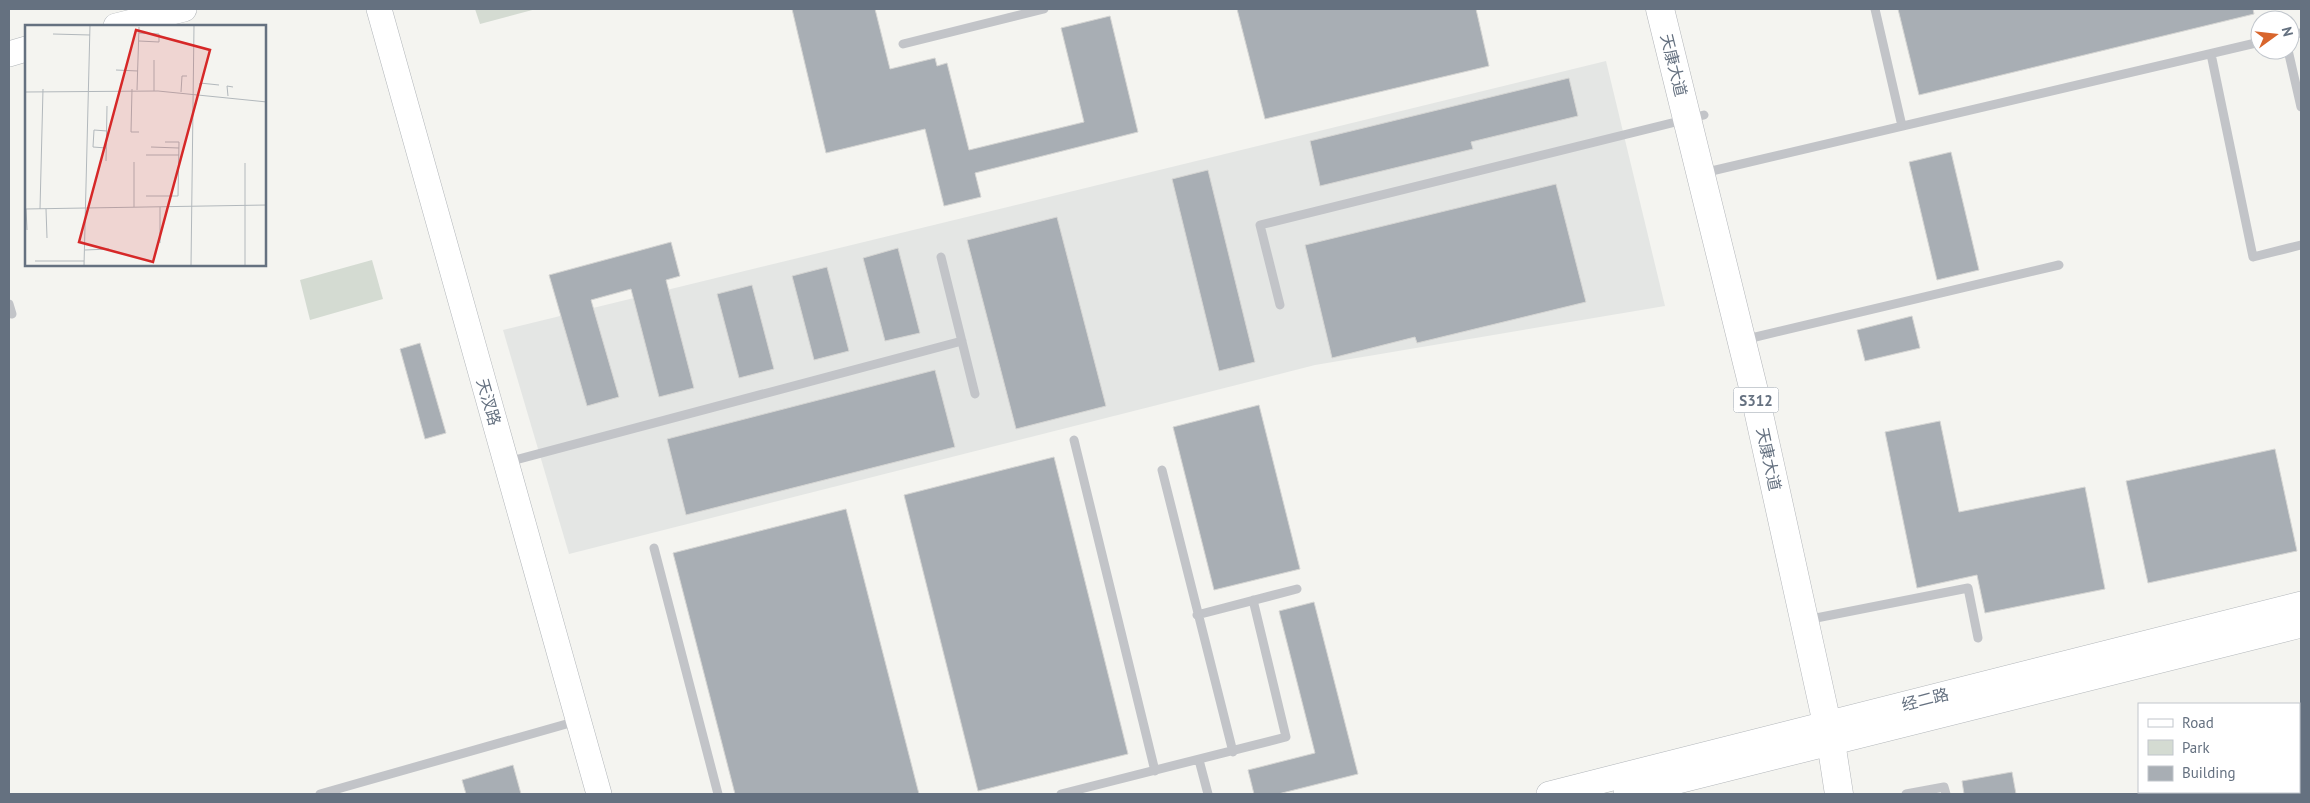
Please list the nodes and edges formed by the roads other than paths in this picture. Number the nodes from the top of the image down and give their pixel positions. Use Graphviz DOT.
graph roads {
  1 [pos="184,9"];
  2 [pos="379,9"];
  3 [pos="1044,9"];
  4 [pos="1660,9"];
  5 [pos="1679,9"];
  6 [pos="1875,9"];
  7 [pos="1034,10"];
  8 [pos="120,25"];
  9 [pos="903,44"];
  10 [pos="2250,44"];
  11 [pos="25,49"];
  12 [pos="9,54"];
  13 [pos="2211,54"];
  14 [pos="2290,60"];
  15 [pos="2301,107"];
  16 [pos="1696,117"];
  17 [pos="1902,126"];
  18 [pos="1709,172"];
  19 [pos="2301,245"];
  20 [pos="941,257"];
  21 [pos="2059,265"];
  22 [pos="9,304"];
  23 [pos="1280,305"];
  24 [pos="12,314"];
  25 [pos="1751,338"];
  26 [pos="962,341"];
  27 [pos="976,394"];
  28 [pos="1074,440"];
  29 [pos="506,463"];
  30 [pos="1162,470"];
  31 [pos="654,548"];
  32 [pos="1297,589"];
  33 [pos="1253,600"];
  34 [pos="2301,604"];
  35 [pos="1197,615"];
  36 [pos="1814,619"];
  37 [pos="2301,625"];
  38 [pos="1978,638"];
  39 [pos="579,721"];
  40 [pos="1838,731"];
  41 [pos="1233,752"];
  42 [pos="1199,760"];
  43 [pos="1156,771"];
  44 [pos="320,794"];
  45 [pos="599,794"];
  46 [pos="718,794"];
  47 [pos="1061,794"];
  48 [pos="1208,794"];
  49 [pos="1549,794"];
  50 [pos="1626,794"];
  51 [pos="1840,794"];
  52 [pos="1858,794"];
  53 [pos="1906,794"];
  54 [pos="1946,794"];
  1 -- 8 [label="street"];
  2 -- 29 [label="street, 天汊路"];
  3 -- 7 [label="lane"];
  4 -- 16 [label="main road, 天康大道 / S312"];
  5 -- 16 [label="main road, 天康大道 / S312"];
  6 -- 17 [label="lane"];
  7 -- 9 [label="lane"];
  10 -- 13 [label="lane"];
  11 -- 12 [label="street"];
  13 -- 17 [label="lane"];
  13 -- 19 [label="lane"];
  14 -- 15 [label="lane"];
  16 -- 18 [label="main road, 天康大道 / S312"];
  16 -- 23 [label="lane"];
  17 -- 18 [label="lane"];
  18 -- 25 [label="main road, 天康大道 / S312"];
  20 -- 26 [label="lane"];
  21 -- 25 [label="lane"];
  22 -- 24 [label="lane"];
  25 -- 36 [label="main road, 天康大道 / S312"];
  26 -- 27 [label="lane"];
  26 -- 29 [label="lane"];
  28 -- 43 [label="lane"];
  29 -- 39 [label="street, 天汊路"];
  30 -- 35 [label="lane"];
  31 -- 46 [label="lane"];
  32 -- 33 [label="lane"];
  33 -- 35 [label="lane"];
  33 -- 41 [label="lane"];
  34 -- 40 [label="street, 经二路"];
  35 -- 41 [label="lane"];
  36 -- 38 [label="lane"];
  36 -- 40 [label="main road, 天康大道 / S312"];
  37 -- 40 [label="street, 经二路"];
  39 -- 44 [label="lane"];
  39 -- 45 [label="street, 天汊路"];
  40 -- 49 [label="street, 经二路"];
  40 -- 50 [label="street, 经二路"];
  40 -- 51 [label="main road, 天康大道 / S312"];
  40 -- 52 [label="main road, 天康大道 / S312"];
  41 -- 42 [label="lane"];
  42 -- 43 [label="lane"];
  42 -- 48 [label="lane"];
  43 -- 47 [label="lane"];
  53 -- 54 [label="lane"];
}
